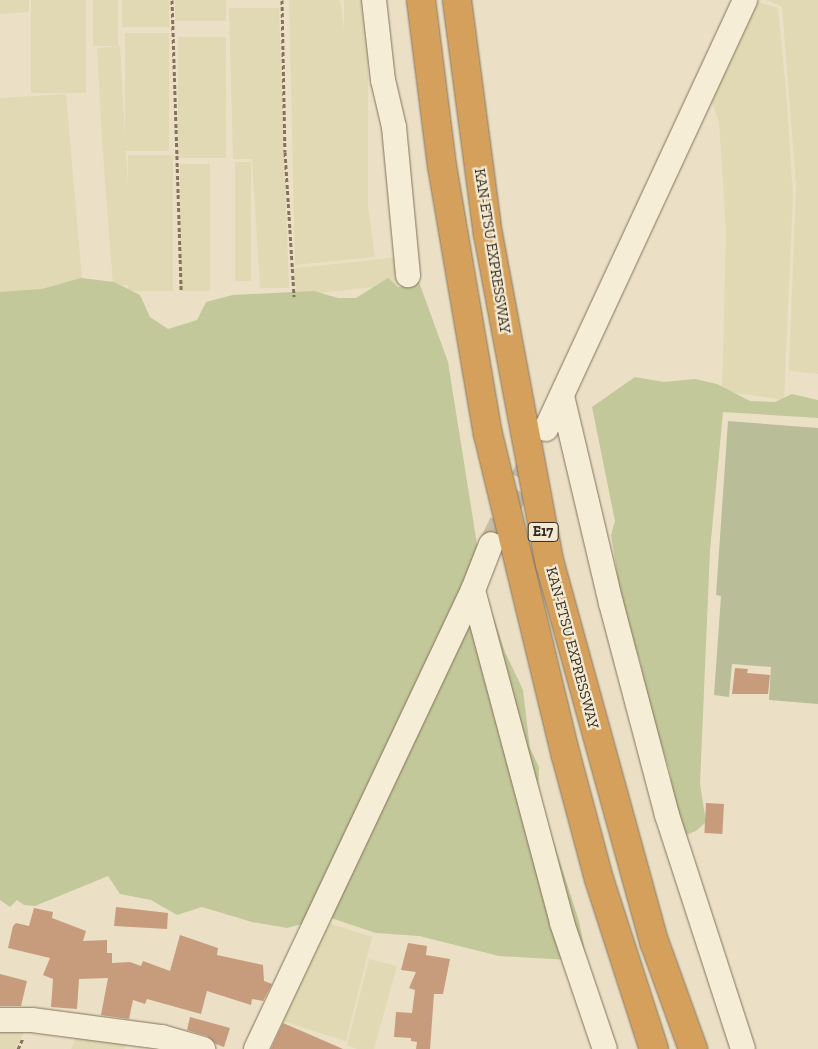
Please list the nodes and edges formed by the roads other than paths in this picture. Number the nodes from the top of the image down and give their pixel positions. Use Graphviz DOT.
graph roads {
  1 [pos="374,0"];
  2 [pos="421,0"];
  3 [pos="457,0"];
  4 [pos="745,0"];
  5 [pos="408,275"];
  6 [pos="562,396"];
  7 [pos="546,429"];
  8 [pos="491,544"];
  9 [pos="474,590"];
  10 [pos="0,1020"];
  11 [pos="203,1049"];
  12 [pos="256,1049"];
  13 [pos="606,1049"];
  14 [pos="654,1049"];
  15 [pos="693,1049"];
  16 [pos="742,1049"];
  1 -- 5 [label="street"];
  2 -- 14 [label="highway, KAN-ETSU EXPRESSWAY / E17"];
  3 -- 15 [label="highway, KAN-ETSU EXPRESSWAY / E17"];
  4 -- 6 [label="street"];
  6 -- 7 [label="street"];
  6 -- 16 [label="street"];
  8 -- 9 [label="street"];
  9 -- 12 [label="street"];
  9 -- 13 [label="street"];
  10 -- 11 [label="street"];
}
